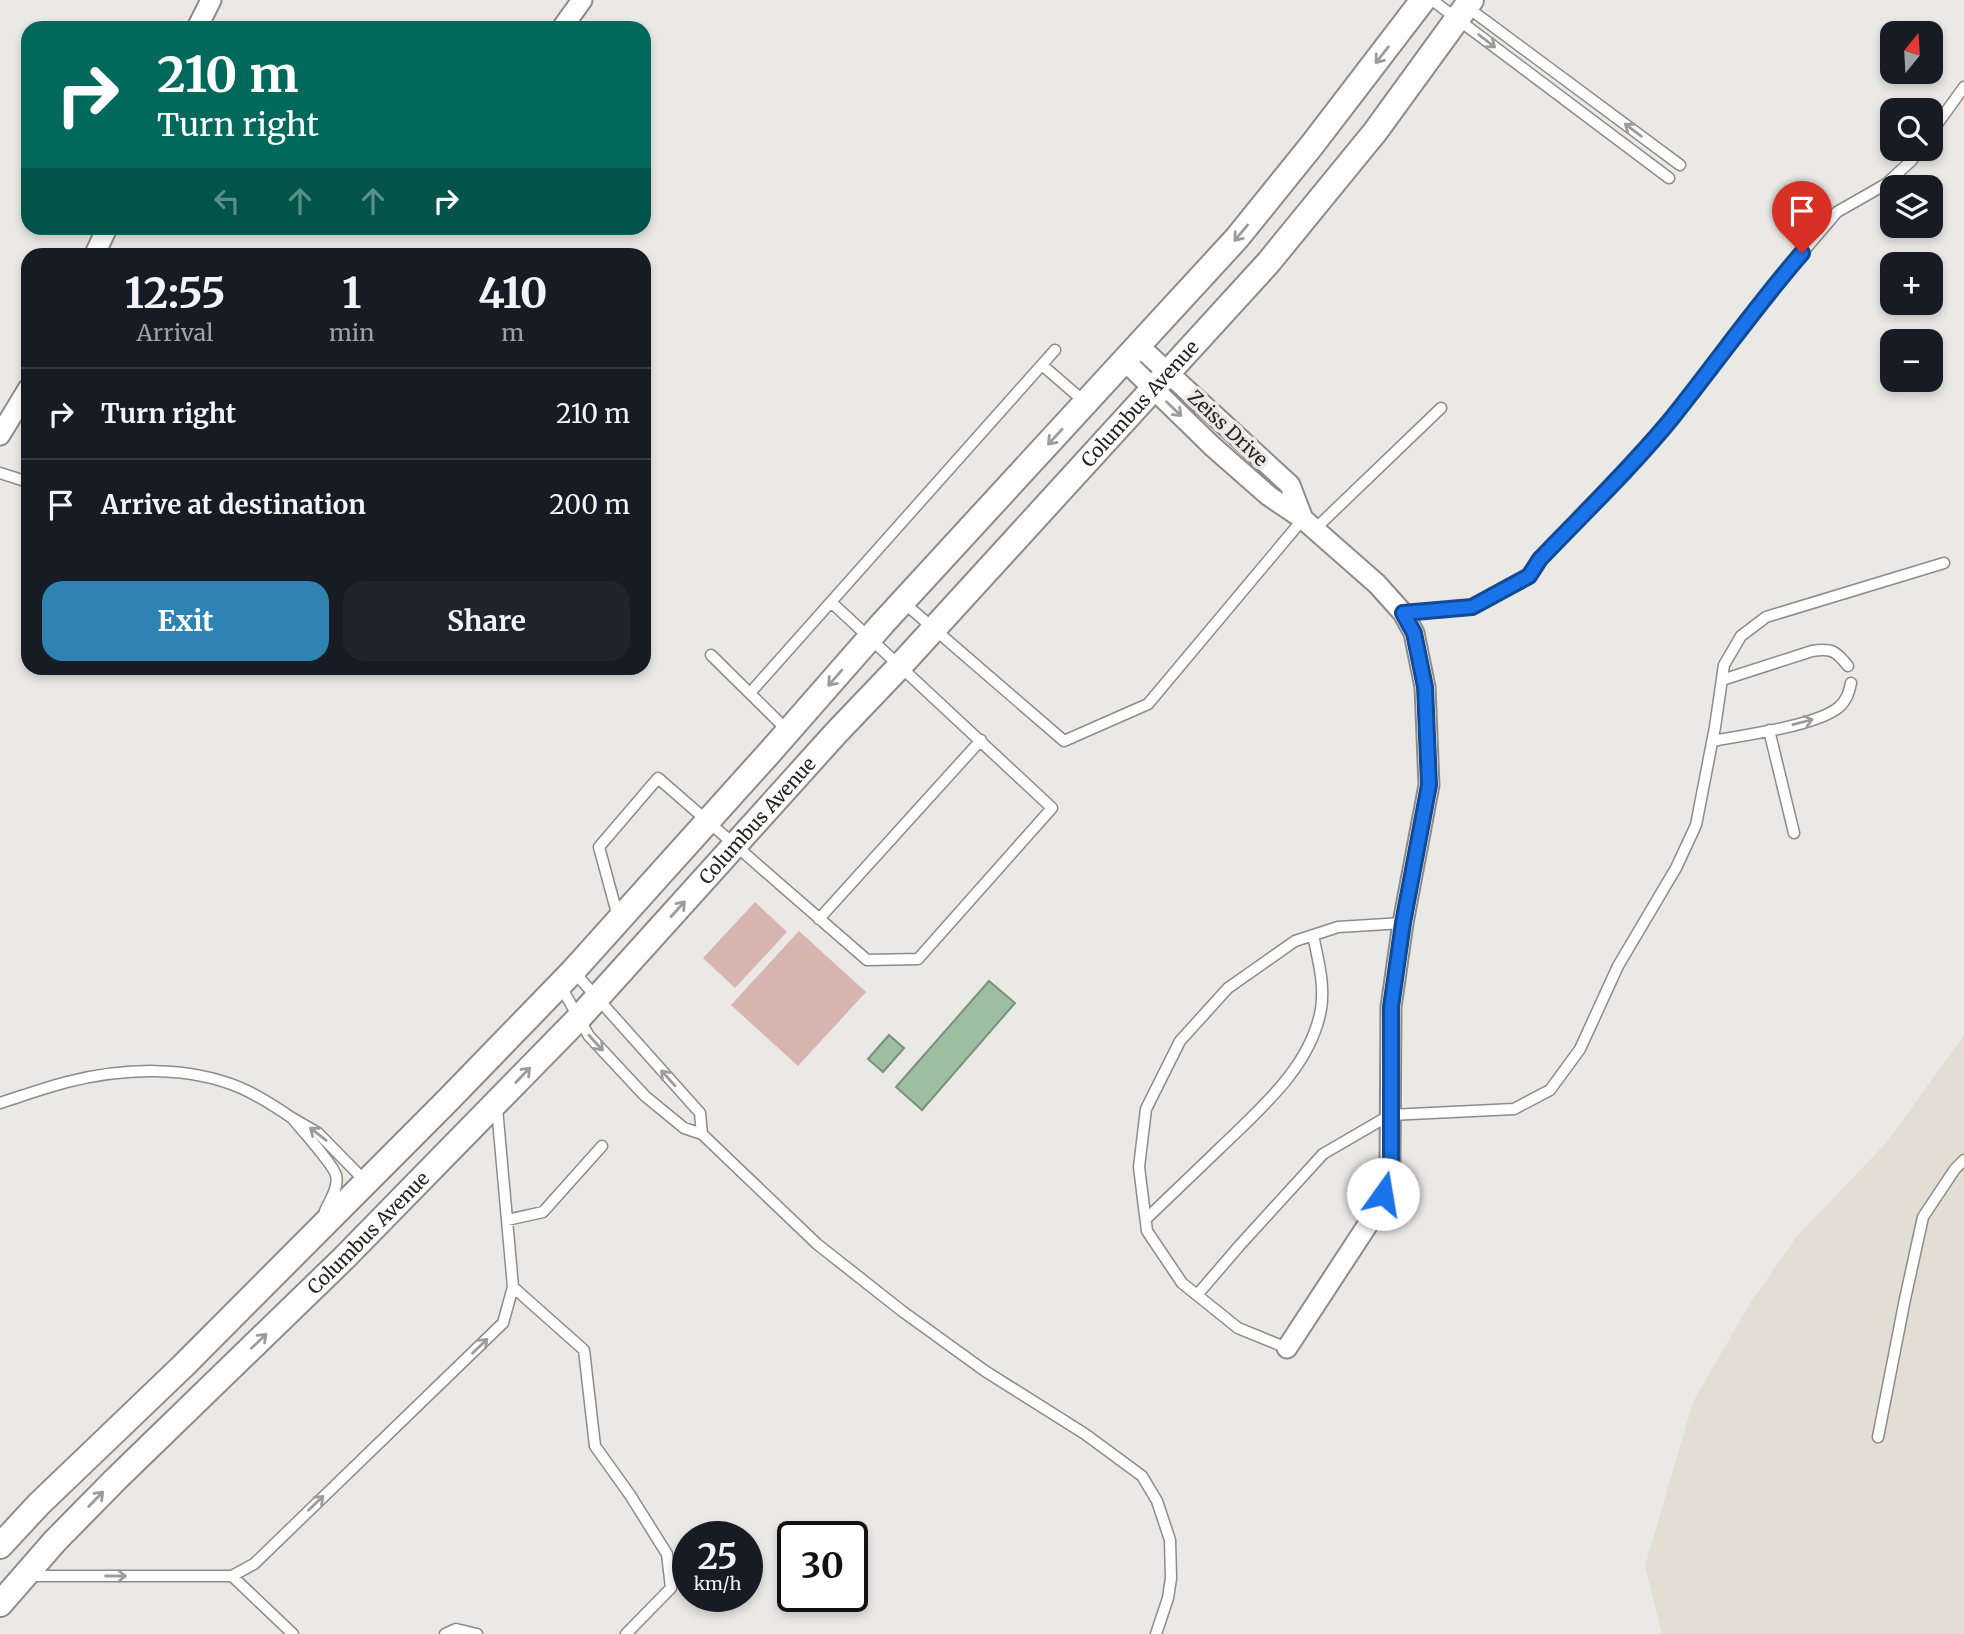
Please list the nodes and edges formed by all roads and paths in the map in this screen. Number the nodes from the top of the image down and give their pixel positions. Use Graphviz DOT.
graph roads {
  1 [pos="211,0"];
  2 [pos="582,0"];
  3 [pos="1423,0"];
  4 [pos="1432,0"];
  5 [pos="1463,6"];
  6 [pos="200,21"];
  7 [pos="567,21"];
  8 [pos="1964,87"];
  9 [pos="1943,116"];
  10 [pos="1911,161"];
  11 [pos="1680,165"];
  12 [pos="1669,178"];
  13 [pos="1055,350"];
  14 [pos="1132,354"];
  15 [pos="1042,365"];
  16 [pos="1161,381"];
  17 [pos="21,400"];
  18 [pos="1087,403"];
  19 [pos="1441,408"];
  20 [pos="0,435"];
  21 [pos="0,473"];
  22 [pos="21,479"];
  23 [pos="1309,524"];
  24 [pos="1944,563"];
  25 [pos="831,602"];
  26 [pos="902,602"];
  27 [pos="1403,613"];
  28 [pos="933,628"];
  29 [pos="869,638"];
  30 [pos="711,655"];
  31 [pos="1848,666"];
  32 [pos="899,667"];
  33 [pos="1721,680"];
  34 [pos="1851,683"];
  35 [pos="750,693"];
  36 [pos="1769,730"];
  37 [pos="788,731"];
  38 [pos="981,740"];
  39 [pos="1713,741"];
  40 [pos="708,822"];
  41 [pos="1794,833"];
  42 [pos="734,846"];
  43 [pos="819,919"];
  44 [pos="619,921"];
  45 [pos="1403,923"];
  46 [pos="1313,935"];
  47 [pos="567,978"];
  48 [pos="597,998"];
  49 [pos="578,1019"];
  50 [pos="496,1102"];
  51 [pos="0,1103"];
  52 [pos="1390,1115"];
  53 [pos="292,1118"];
  54 [pos="429,1119"];
  55 [pos="702,1134"];
  56 [pos="454,1146"];
  57 [pos="602,1146"];
  58 [pos="1964,1160"];
  59 [pos="366,1182"];
  60 [pos="1146,1219"];
  61 [pos="507,1220"];
  62 [pos="314,1234"];
  63 [pos="513,1287"];
  64 [pos="1197,1295"];
  65 [pos="1287,1348"];
  66 [pos="1878,1437"];
  67 [pos="43,1499"];
  68 [pos="68,1527"];
  69 [pos="0,1546"];
  70 [pos="24,1576"];
  71 [pos="233,1576"];
  72 [pos="0,1604"];
  73 [pos="292,1634"];
  74 [pos="445,1634"];
  75 [pos="477,1634"];
  76 [pos="626,1634"];
  77 [pos="1156,1634"];
  1 -- 6 [label="street"];
  2 -- 7 [label="street"];
  3 -- 14 [label="street, Columbus Avenue, one-way"];
  4 -- 5 [label="lane"];
  11 -- 5 [label="lane, one-way"];
  5 -- 12 [label="lane, one-way"];
  5 -- 16 [label="street, Columbus Avenue"];
  8 -- 9 [label="lane"];
  10 -- 27 [label="lane"];
  13 -- 15 [label="lane"];
  14 -- 16 [label="street, Zeiss Drive"];
  14 -- 18 [label="street, Columbus Avenue"];
  15 -- 18 [label="lane"];
  15 -- 25 [label="lane"];
  16 -- 23 [label="street, Zeiss Drive"];
  16 -- 28 [label="street, Columbus Avenue"];
  17 -- 20 [label="street"];
  18 -- 26 [label="street, Columbus Avenue, one-way"];
  19 -- 23 [label="lane"];
  21 -- 22 [label="lane"];
  23 -- 27 [label="street, Zeiss Drive"];
  23 -- 28 [label="lane"];
  24 -- 33 [label="lane"];
  25 -- 29 [label="lane"];
  25 -- 35 [label="lane"];
  26 -- 28 [label="lane"];
  26 -- 29 [label="street, Columbus Avenue"];
  27 -- 45 [label="street, Zeiss Drive"];
  28 -- 32 [label="street, Columbus Avenue"];
  29 -- 32 [label="lane"];
  29 -- 37 [label="street, Columbus Avenue, one-way"];
  30 -- 35 [label="lane"];
  31 -- 33 [label="lane"];
  32 -- 38 [label="lane"];
  32 -- 42 [label="street, Columbus Avenue"];
  33 -- 39 [label="lane"];
  36 -- 34 [label="lane, one-way"];
  35 -- 37 [label="lane"];
  36 -- 39 [label="lane"];
  36 -- 41 [label="lane"];
  37 -- 40 [label="street, Columbus Avenue"];
  38 -- 43 [label="lane"];
  38 -- 43 [label="lane"];
  39 -- 52 [label="lane"];
  40 -- 42 [label="lane"];
  40 -- 44 [label="street, Columbus Avenue"];
  40 -- 44 [label="lane"];
  42 -- 43 [label="lane"];
  48 -- 42 [label="street, Columbus Avenue, one-way"];
  44 -- 47 [label="street, Columbus Avenue"];
  45 -- 46 [label="lane"];
  45 -- 52 [label="street, Zeiss Drive"];
  46 -- 60 [label="lane"];
  46 -- 60 [label="lane"];
  47 -- 48 [label="lane"];
  47 -- 49 [label="lane"];
  47 -- 54 [label="street, Columbus Avenue"];
  48 -- 49 [label="street, Columbus Avenue"];
  55 -- 48 [label="lane, one-way"];
  50 -- 49 [label="street, Columbus Avenue, one-way"];
  49 -- 55 [label="lane, one-way"];
  50 -- 56 [label="street, Columbus Avenue"];
  50 -- 61 [label="lane"];
  51 -- 53 [label="lane"];
  52 -- 64 [label="lane"];
  52 -- 65 [label="street, Zeiss Drive"];
  59 -- 53 [label="lane, one-way"];
  53 -- 62 [label="lane"];
  54 -- 56 [label="street"];
  54 -- 59 [label="street, Columbus Avenue"];
  55 -- 77 [label="lane"];
  68 -- 56 [label="street, Columbus Avenue, one-way"];
  57 -- 61 [label="lane"];
  58 -- 66 [label="lane"];
  59 -- 62 [label="street, Columbus Avenue"];
  60 -- 64 [label="lane"];
  61 -- 63 [label="lane"];
  62 -- 67 [label="street, Columbus Avenue"];
  71 -- 63 [label="lane, one-way"];
  63 -- 76 [label="lane"];
  64 -- 65 [label="lane"];
  67 -- 68 [label="street"];
  67 -- 69 [label="street, Columbus Avenue"];
  68 -- 70 [label="street, Columbus Avenue"];
  70 -- 71 [label="lane, one-way"];
  70 -- 72 [label="street, Columbus Avenue"];
  71 -- 73 [label="lane"];
  74 -- 75 [label="lane"];
}
